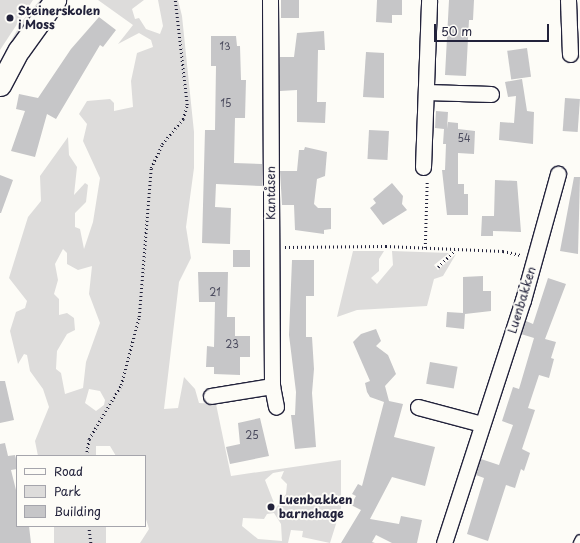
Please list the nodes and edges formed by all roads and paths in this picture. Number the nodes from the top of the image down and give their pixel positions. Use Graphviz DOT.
graph roads {
  1 [pos="55,0"];
  2 [pos="175,0"];
  3 [pos="270,0"];
  4 [pos="428,0"];
  5 [pos="568,0"];
  6 [pos="570,54"];
  7 [pos="0,85"];
  8 [pos="426,92"];
  9 [pos="491,94"];
  10 [pos="423,167"];
  11 [pos="558,174"];
  12 [pos="271,246"];
  13 [pos="425,248"];
  14 [pos="456,249"];
  15 [pos="535,259"];
  16 [pos="438,267"];
  17 [pos="272,386"];
  18 [pos="211,396"];
  19 [pos="276,407"];
  20 [pos="418,407"];
  21 [pos="482,424"];
  22 [pos="86,455"];
  23 [pos="89,527"];
  24 [pos="580,539"];
  25 [pos="91,543"];
  26 [pos="444,543"];
  27 [pos="578,543"];
  1 -- 7 [label="street"];
  2 -- 22 [label="path"];
  3 -- 12 [label="street, Kantåsen"];
  4 -- 8 [label="street"];
  5 -- 6 [label="street"];
  8 -- 9 [label="street"];
  8 -- 10 [label="street"];
  10 -- 13 [label="path"];
  11 -- 15 [label="street, Luenbakken"];
  12 -- 13 [label="path"];
  12 -- 17 [label="street, Kantåsen"];
  13 -- 14 [label="path"];
  14 -- 15 [label="path"];
  14 -- 16 [label="path"];
  15 -- 21 [label="street, Luenbakken"];
  17 -- 18 [label="street"];
  17 -- 19 [label="street, Kantåsen"];
  20 -- 21 [label="street"];
  21 -- 26 [label="street, Luenbakken"];
  23 -- 25 [label="path"];
  24 -- 27 [label="lane"];
}
